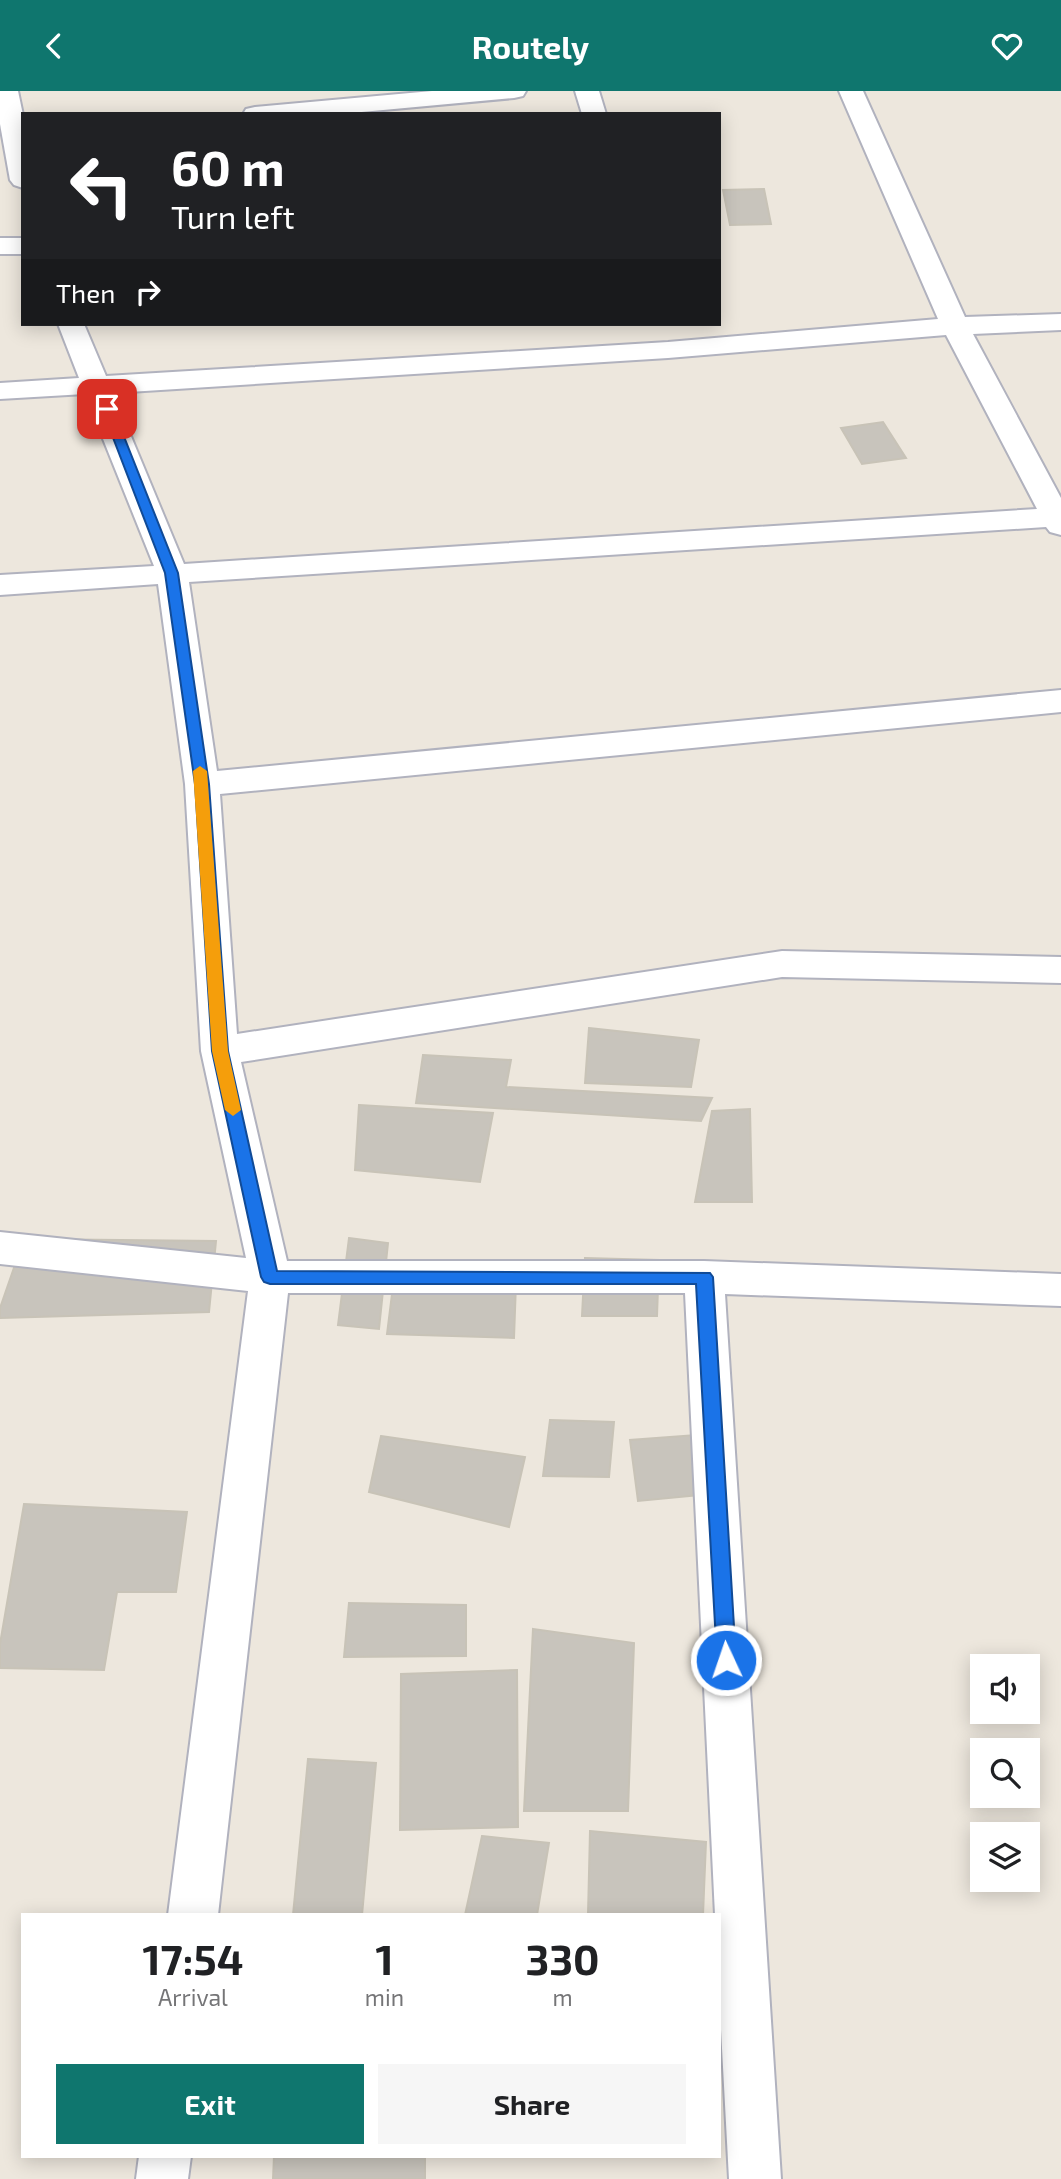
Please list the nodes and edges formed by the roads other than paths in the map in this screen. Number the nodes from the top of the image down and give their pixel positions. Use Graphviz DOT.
graph roads {
  1 [pos="6,91"];
  2 [pos="514,91"];
  3 [pos="587,91"];
  4 [pos="851,91"];
  5 [pos="278,112"];
  6 [pos="593,112"];
  7 [pos="12,135"];
  8 [pos="21,172"];
  9 [pos="0,246"];
  10 [pos="21,246"];
  11 [pos="1061,322"];
  12 [pos="72,326"];
  13 [pos="955,326"];
  14 [pos="664,337"];
  15 [pos="98,386"];
  16 [pos="0,391"];
  17 [pos="1059,521"];
  18 [pos="172,573"];
  19 [pos="0,585"];
  20 [pos="1061,701"];
  21 [pos="202,784"];
  22 [pos="1061,970"];
  23 [pos="220,1051"];
  24 [pos="0,1248"];
  25 [pos="270,1277"];
  26 [pos="704,1277"];
  27 [pos="1061,1290"];
  28 [pos="193,1913"];
  29 [pos="164,2158"];
  30 [pos="162,2179"];
  31 [pos="755,2179"];
  1 -- 7 [label="street"];
  2 -- 5 [label="street"];
  3 -- 6 [label="street"];
  4 -- 13 [label="street"];
  7 -- 8 [label="street"];
  9 -- 10 [label="street"];
  11 -- 13 [label="street"];
  12 -- 15 [label="street"];
  13 -- 14 [label="street"];
  13 -- 17 [label="street"];
  14 -- 15 [label="street"];
  15 -- 16 [label="street"];
  15 -- 18 [label="street"];
  17 -- 18 [label="street"];
  18 -- 19 [label="street"];
  18 -- 21 [label="street"];
  20 -- 21 [label="street"];
  21 -- 23 [label="street"];
  22 -- 23 [label="street"];
  23 -- 25 [label="street"];
  24 -- 25 [label="street"];
  25 -- 26 [label="street"];
  25 -- 28 [label="street"];
  26 -- 27 [label="street"];
  26 -- 31 [label="street"];
  29 -- 30 [label="street"];
}
